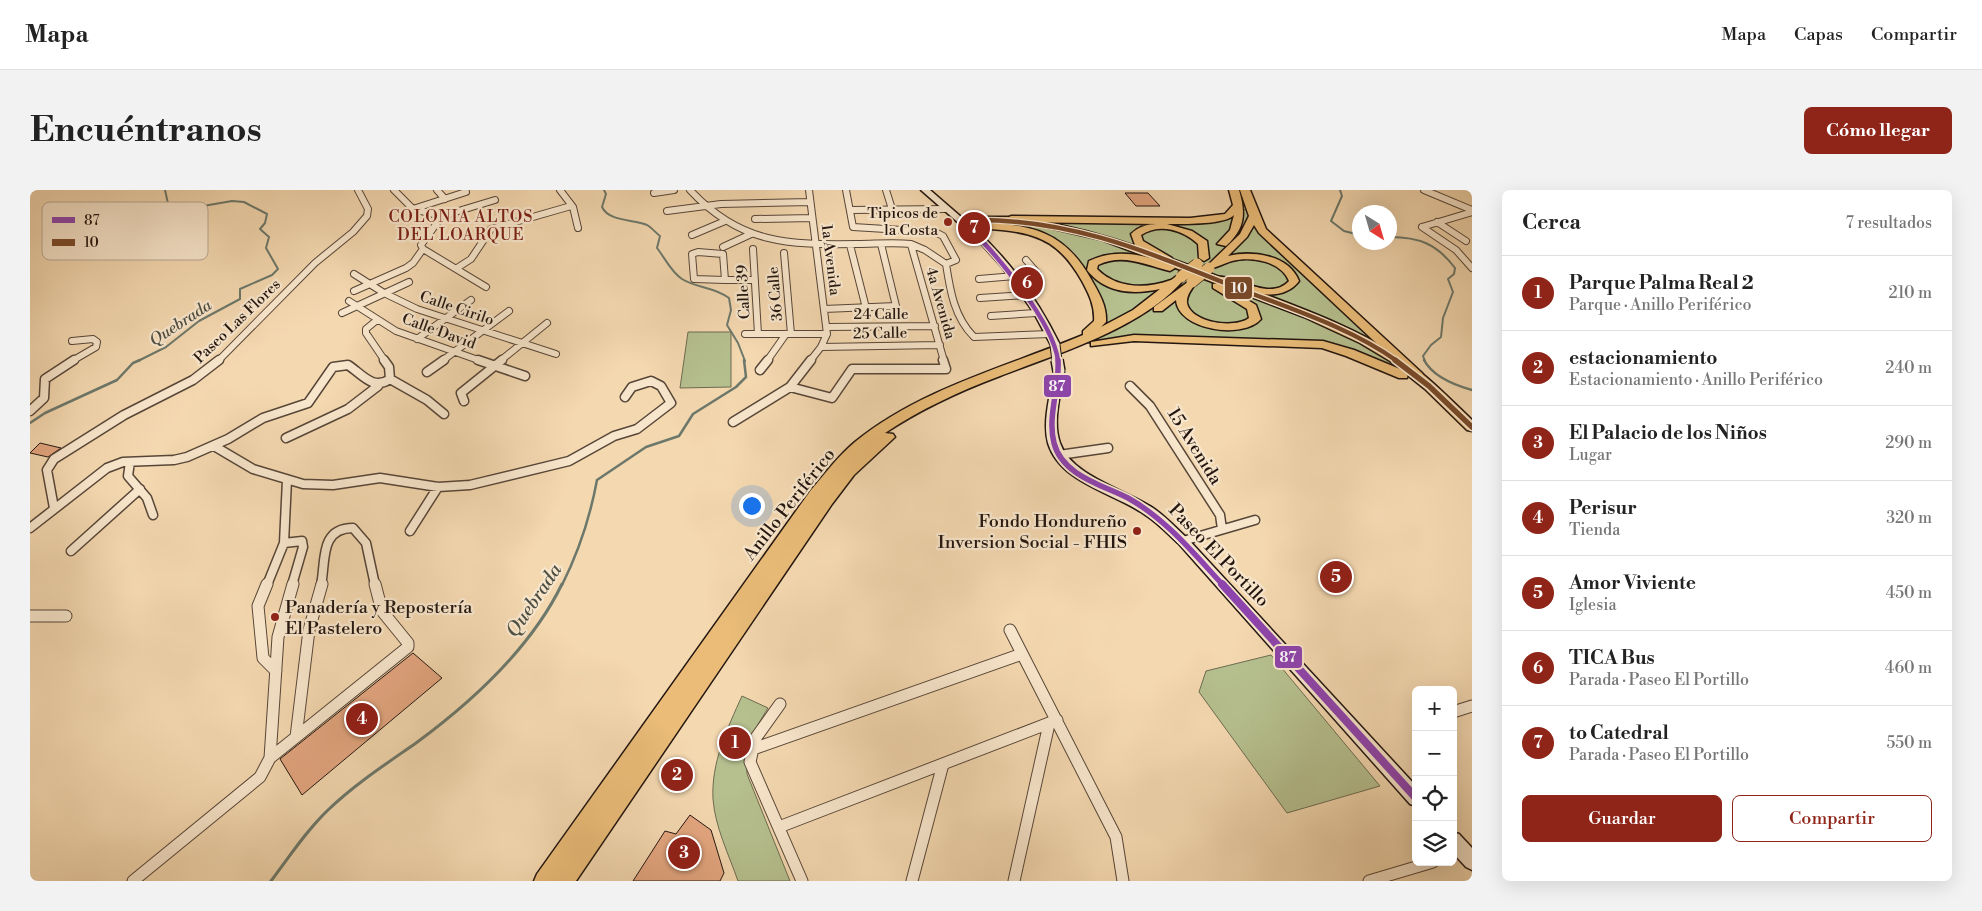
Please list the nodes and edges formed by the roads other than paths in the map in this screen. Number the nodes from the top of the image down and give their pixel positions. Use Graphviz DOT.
graph roads {
  1 [pos="358,190"];
  2 [pos="394,190"];
  3 [pos="437,190"];
  4 [pos="560,190"];
  5 [pos="674,190"];
  6 [pos="690,190"];
  7 [pos="809,190"];
  8 [pos="846,190"];
  9 [pos="886,190"];
  10 [pos="925,190"];
  11 [pos="1234,190"];
  12 [pos="1245,190"];
  13 [pos="1424,190"];
  14 [pos="466,192"];
  15 [pos="654,193"];
  16 [pos="445,199"];
  17 [pos="495,200"];
  18 [pos="810,202"];
  19 [pos="1238,205"];
  20 [pos="571,206"];
  21 [pos="702,206"];
  22 [pos="413,209"];
  23 [pos="892,209"];
  24 [pos="850,210"];
  25 [pos="667,211"];
  26 [pos="948,211"];
  27 [pos="1472,211"];
  28 [pos="442,216"];
  29 [pos="1254,216"];
  30 [pos="812,218"];
  31 [pos="754,219"];
  32 [pos="1011,219"];
  33 [pos="725,221"];
  34 [pos="1437,222"];
  35 [pos="974,225"];
  36 [pos="578,228"];
  37 [pos="1468,233"];
  38 [pos="692,234"];
  39 [pos="751,234"];
  40 [pos="1456,235"];
  41 [pos="1466,241"];
  42 [pos="850,244"];
  43 [pos="881,244"];
  44 [pos="911,245"];
  45 [pos="816,246"];
  46 [pos="423,249"];
  47 [pos="753,249"];
  48 [pos="722,250"];
  49 [pos="784,253"];
  50 [pos="1026,260"];
  51 [pos="946,264"];
  52 [pos="1206,264"];
  53 [pos="457,268"];
  54 [pos="1472,268"];
  55 [pos="354,274"];
  56 [pos="1181,276"];
  57 [pos="1013,277"];
  58 [pos="979,279"];
  59 [pos="725,280"];
  60 [pos="755,280"];
  61 [pos="1214,281"];
  62 [pos="409,282"];
  63 [pos="371,284"];
  64 [pos="486,287"];
  65 [pos="354,291"];
  66 [pos="384,293"];
  67 [pos="1026,295"];
  68 [pos="980,298"];
  69 [pos="471,300"];
  70 [pos="349,301"];
  71 [pos="356,306"];
  72 [pos="866,308"];
  73 [pos="824,309"];
  74 [pos="509,311"];
  75 [pos="342,313"];
  76 [pos="1036,313"];
  77 [pos="991,316"];
  78 [pos="446,318"];
  79 [pos="377,320"];
  80 [pos="546,323"];
  81 [pos="935,326"];
  82 [pos="484,330"];
  83 [pos="827,330"];
  84 [pos="744,334"];
  85 [pos="758,334"];
  86 [pos="789,334"];
  87 [pos="1050,334"];
  88 [pos="418,339"];
  89 [pos="72,341"];
  90 [pos="1074,342"];
  91 [pos="521,343"];
  92 [pos="1095,344"];
  93 [pos="940,346"];
  94 [pos="821,347"];
  95 [pos="455,352"];
  96 [pos="556,354"];
  97 [pos="494,365"];
  98 [pos="760,370"];
  99 [pos="427,372"];
  100 [pos="1403,375"];
  101 [pos="526,376"];
  102 [pos="1418,376"];
  103 [pos="390,379"];
  104 [pos="378,386"];
  105 [pos="1130,386"];
  106 [pos="790,387"];
  107 [pos="625,397"];
  108 [pos="464,401"];
  109 [pos="30,411"];
  110 [pos="444,414"];
  111 [pos="733,422"];
  112 [pos="1472,427"];
  113 [pos="286,438"];
  114 [pos="1472,439"];
  115 [pos="214,446"];
  116 [pos="1108,448"];
  117 [pos="1059,454"];
  118 [pos="130,462"];
  119 [pos="287,480"];
  120 [pos="438,487"];
  121 [pos="140,489"];
  122 [pos="54,508"];
  123 [pos="153,515"];
  124 [pos="1255,520"];
  125 [pos="30,528"];
  126 [pos="1222,529"];
  127 [pos="410,531"];
  128 [pos="1183,541"];
  129 [pos="284,543"];
  130 [pos="71,551"];
  131 [pos="30,616"];
  132 [pos="66,616"];
  133 [pos="1010,630"];
  134 [pos="1022,654"];
  135 [pos="276,671"];
  136 [pos="780,704"];
  137 [pos="1472,706"];
  138 [pos="1457,711"];
  139 [pos="1053,722"];
  140 [pos="296,737"];
  141 [pos="753,749"];
  142 [pos="270,758"];
  143 [pos="944,764"];
  144 [pos="1412,794"];
  145 [pos="779,827"];
  146 [pos="1420,866"];
  147 [pos="133,881"];
  148 [pos="544,881"];
  149 [pos="564,881"];
  150 [pos="802,881"];
  151 [pos="912,881"];
  152 [pos="1014,881"];
  153 [pos="1122,881"];
  154 [pos="1369,881"];
  1 -- 122 [label="street, Paseo Las Flores"];
  2 -- 22 [label="street"];
  3 -- 16 [label="street"];
  4 -- 20 [label="street"];
  5 -- 15 [label="street"];
  6 -- 21 [label="street"];
  7 -- 18 [label="street, 1a Avenida"];
  8 -- 24 [label="street"];
  9 -- 23 [label="street"];
  10 -- 26 [label="main road"];
  11 -- 19 [label="main road, Anillo Periférico"];
  12 -- 29 [label="main road"];
  13 -- 27 [label="street"];
  14 -- 16 [label="street"];
  16 -- 22 [label="street"];
  17 -- 28 [label="street"];
  18 -- 21 [label="street"];
  18 -- 30 [label="street, 1a Avenida"];
  19 -- 32 [label="main road"];
  19 -- 52 [label="main road, Anillo Periférico"];
  20 -- 36 [label="street"];
  20 -- 53 [label="street"];
  21 -- 25 [label="street"];
  21 -- 33 [label="street"];
  22 -- 28 [label="street"];
  23 -- 24 [label="street"];
  23 -- 26 [label="street"];
  24 -- 51 [label="street"];
  26 -- 35 [label="main road"];
  27 -- 34 [label="street"];
  28 -- 46 [label="street"];
  29 -- 52 [label="main road, Anillo Periférico"];
  29 -- 102 [label="main road"];
  30 -- 31 [label="street"];
  30 -- 45 [label="street, 1a Avenida"];
  32 -- 35 [label="main road"];
  32 -- 56 [label="main road"];
  33 -- 38 [label="street"];
  33 -- 39 [label="street"];
  34 -- 40 [label="street"];
  34 -- 54 [label="street"];
  35 -- 56 [label="main road"];
  35 -- 57 [label="main road"];
  35 -- 90 [label="main road"];
  37 -- 40 [label="street"];
  39 -- 45 [label="street"];
  39 -- 48 [label="street"];
  40 -- 41 [label="street"];
  42 -- 43 [label="street"];
  42 -- 45 [label="street"];
  42 -- 72 [label="street"];
  43 -- 44 [label="street"];
  43 -- 72 [label="street"];
  44 -- 51 [label="street"];
  44 -- 81 [label="street, 4a Avenida"];
  45 -- 73 [label="street, 1a Avenida"];
  46 -- 53 [label="street"];
  46 -- 63 [label="street"];
  47 -- 60 [label="street, Calle 39"];
  48 -- 59 [label="street"];
  48 -- 59 [label="street"];
  49 -- 86 [label="street, 36 Calle"];
  50 -- 57 [label="street"];
  51 -- 87 [label="street"];
  52 -- 56 [label="main road, Anillo Periférico, bridge"];
  52 -- 56 [label="main road"];
  52 -- 61 [label="main road"];
  53 -- 64 [label="street"];
  55 -- 63 [label="street, Calle Cirilo"];
  56 -- 56 [label="main road"];
  56 -- 61 [label="main road"];
  56 -- 61 [label="main road"];
  56 -- 90 [label="main road, Anillo Periférico"];
  56 -- 92 [label="main road, Anillo Periférico"];
  57 -- 58 [label="street"];
  57 -- 67 [label="main road"];
  59 -- 60 [label="street"];
  60 -- 85 [label="street, Calle 39"];
  61 -- 100 [label="main road"];
  61 -- 102 [label="main road"];
  62 -- 66 [label="street"];
  63 -- 65 [label="street"];
  63 -- 66 [label="street, Calle Cirilo"];
  66 -- 71 [label="street"];
  66 -- 78 [label="street, Calle Cirilo"];
  67 -- 68 [label="street"];
  67 -- 76 [label="main road"];
  69 -- 78 [label="street"];
  70 -- 71 [label="street, Calle David"];
  71 -- 75 [label="street"];
  71 -- 79 [label="street, Calle David"];
  72 -- 73 [label="street"];
  73 -- 83 [label="street, 1a Avenida"];
  74 -- 82 [label="street"];
  76 -- 77 [label="street"];
  76 -- 87 [label="main road"];
  78 -- 82 [label="street, Calle Cirilo"];
  78 -- 88 [label="street"];
  79 -- 88 [label="street, Calle David"];
  79 -- 103 [label="street"];
  80 -- 91 [label="street"];
  81 -- 83 [label="street, 24 Calle"];
  81 -- 93 [label="street, 4a Avenida"];
  82 -- 91 [label="street, Calle Cirilo"];
  82 -- 95 [label="street"];
  83 -- 86 [label="street, 24 Calle"];
  83 -- 94 [label="street"];
  84 -- 85 [label="street, 24 Calle"];
  85 -- 86 [label="street, 24 Calle"];
  86 -- 98 [label="street"];
  87 -- 117 [label="main road, bridge"];
  88 -- 95 [label="street, Calle David"];
  89 -- 109 [label="street"];
  90 -- 148 [label="main road, Anillo Periférico"];
  91 -- 96 [label="street, Calle Cirilo"];
  91 -- 97 [label="street"];
  92 -- 100 [label="main road"];
  92 -- 149 [label="main road, Anillo Periférico"];
  93 -- 94 [label="street, 25 Calle"];
  93 -- 106 [label="street, 4a Avenida"];
  94 -- 106 [label="street"];
  95 -- 97 [label="street, Calle David"];
  95 -- 99 [label="street"];
  97 -- 101 [label="street, Calle David"];
  97 -- 108 [label="street"];
  100 -- 114 [label="main road"];
  102 -- 112 [label="main road"];
  103 -- 104 [label="street"];
  103 -- 110 [label="street"];
  104 -- 113 [label="street"];
  104 -- 115 [label="street"];
  105 -- 126 [label="street, 15 Avenida"];
  106 -- 111 [label="street"];
  107 -- 120 [label="street"];
  115 -- 118 [label="street"];
  115 -- 119 [label="street"];
  116 -- 117 [label="street"];
  117 -- 128 [label="main road, Paseo El Portillo"];
  118 -- 121 [label="street"];
  118 -- 122 [label="street"];
  119 -- 120 [label="street"];
  119 -- 129 [label="street"];
  120 -- 127 [label="street"];
  121 -- 123 [label="street"];
  121 -- 130 [label="street"];
  122 -- 125 [label="street"];
  124 -- 126 [label="street"];
  126 -- 128 [label="street"];
  128 -- 144 [label="main road, Paseo El Portillo"];
  129 -- 135 [label="street"];
  129 -- 135 [label="street"];
  131 -- 132 [label="street"];
  133 -- 134 [label="street"];
  134 -- 139 [label="street"];
  134 -- 141 [label="street"];
  135 -- 142 [label="street"];
  136 -- 141 [label="street"];
  137 -- 138 [label="street"];
  139 -- 143 [label="street"];
  139 -- 152 [label="street"];
  139 -- 153 [label="street"];
  140 -- 140 [label="street"];
  140 -- 142 [label="street"];
  141 -- 145 [label="street"];
  142 -- 147 [label="street"];
  143 -- 145 [label="street"];
  143 -- 151 [label="street"];
  145 -- 150 [label="street"];
  146 -- 154 [label="street"];
}
